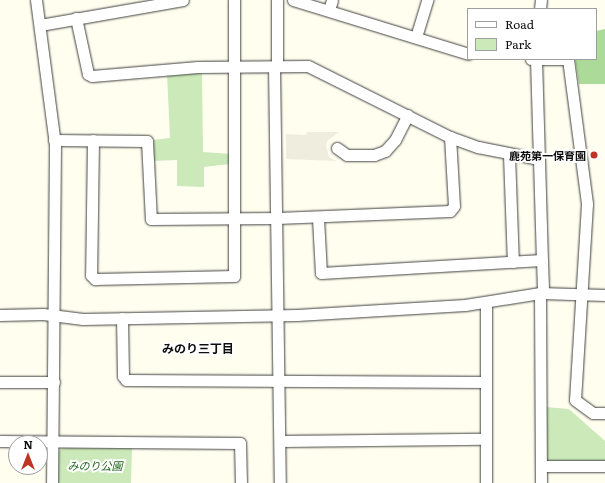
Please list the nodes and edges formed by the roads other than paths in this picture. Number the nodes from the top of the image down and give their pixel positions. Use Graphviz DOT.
graph roads {
  1 [pos="36,0"];
  2 [pos="183,0"];
  3 [pos="234,0"];
  4 [pos="277,0"];
  5 [pos="293,0"];
  6 [pos="427,0"];
  7 [pos="330,5"];
  8 [pos="76,18"];
  9 [pos="40,25"];
  10 [pos="416,37"];
  11 [pos="467,54"];
  12 [pos="536,60"];
  13 [pos="568,60"];
  14 [pos="275,66"];
  15 [pos="234,67"];
  16 [pos="408,115"];
  17 [pos="450,137"];
  18 [pos="54,140"];
  19 [pos="93,140"];
  20 [pos="337,148"];
  21 [pos="509,155"];
  22 [pos="538,159"];
  23 [pos="277,218"];
  24 [pos="318,218"];
  25 [pos="237,219"];
  26 [pos="542,260"];
  27 [pos="513,262"];
  28 [pos="541,292"];
  29 [pos="582,294"];
  30 [pos="605,295"];
  31 [pos="486,302"];
  32 [pos="0,315"];
  33 [pos="52,315"];
  34 [pos="278,315"];
  35 [pos="122,318"];
  36 [pos="0,382"];
  37 [pos="54,382"];
  38 [pos="279,382"];
  39 [pos="486,382"];
  40 [pos="605,413"];
  41 [pos="486,439"];
  42 [pos="0,441"];
  43 [pos="53,441"];
  44 [pos="280,441"];
  45 [pos="541,466"];
  46 [pos="605,466"];
  47 [pos="52,483"];
  48 [pos="241,483"];
  49 [pos="280,483"];
  50 [pos="486,483"];
  51 [pos="541,483"];
  1 -- 9 [label="street"];
  2 -- 8 [label="street"];
  3 -- 15 [label="street"];
  4 -- 14 [label="street"];
  5 -- 7 [label="street"];
  6 -- 10 [label="street"];
  7 -- 10 [label="street"];
  8 -- 9 [label="street"];
  8 -- 15 [label="street"];
  9 -- 18 [label="street"];
  10 -- 11 [label="street"];
  12 -- 22 [label="street"];
  13 -- 29 [label="street"];
  14 -- 15 [label="street"];
  14 -- 16 [label="street"];
  14 -- 23 [label="street"];
  15 -- 25 [label="street"];
  16 -- 17 [label="street"];
  16 -- 20 [label="street"];
  17 -- 21 [label="street"];
  17 -- 24 [label="street"];
  18 -- 19 [label="street"];
  18 -- 33 [label="street"];
  19 -- 25 [label="street"];
  19 -- 25 [label="street"];
  21 -- 22 [label="street"];
  21 -- 27 [label="street"];
  22 -- 26 [label="street"];
  23 -- 24 [label="street"];
  23 -- 25 [label="street"];
  23 -- 34 [label="street"];
  24 -- 27 [label="street"];
  26 -- 27 [label="street"];
  26 -- 28 [label="street"];
  28 -- 29 [label="street"];
  28 -- 31 [label="street"];
  28 -- 45 [label="street"];
  29 -- 30 [label="street"];
  29 -- 40 [label="street"];
  31 -- 34 [label="street"];
  31 -- 39 [label="street"];
  32 -- 33 [label="street"];
  33 -- 35 [label="street"];
  33 -- 37 [label="street"];
  34 -- 35 [label="street"];
  34 -- 38 [label="street"];
  35 -- 38 [label="street"];
  36 -- 37 [label="street"];
  37 -- 43 [label="street"];
  38 -- 39 [label="street"];
  38 -- 44 [label="street"];
  39 -- 41 [label="street"];
  41 -- 44 [label="street"];
  41 -- 50 [label="street"];
  42 -- 43 [label="street"];
  43 -- 47 [label="street"];
  43 -- 48 [label="street"];
  44 -- 49 [label="street"];
  45 -- 46 [label="street"];
  45 -- 51 [label="street"];
}
